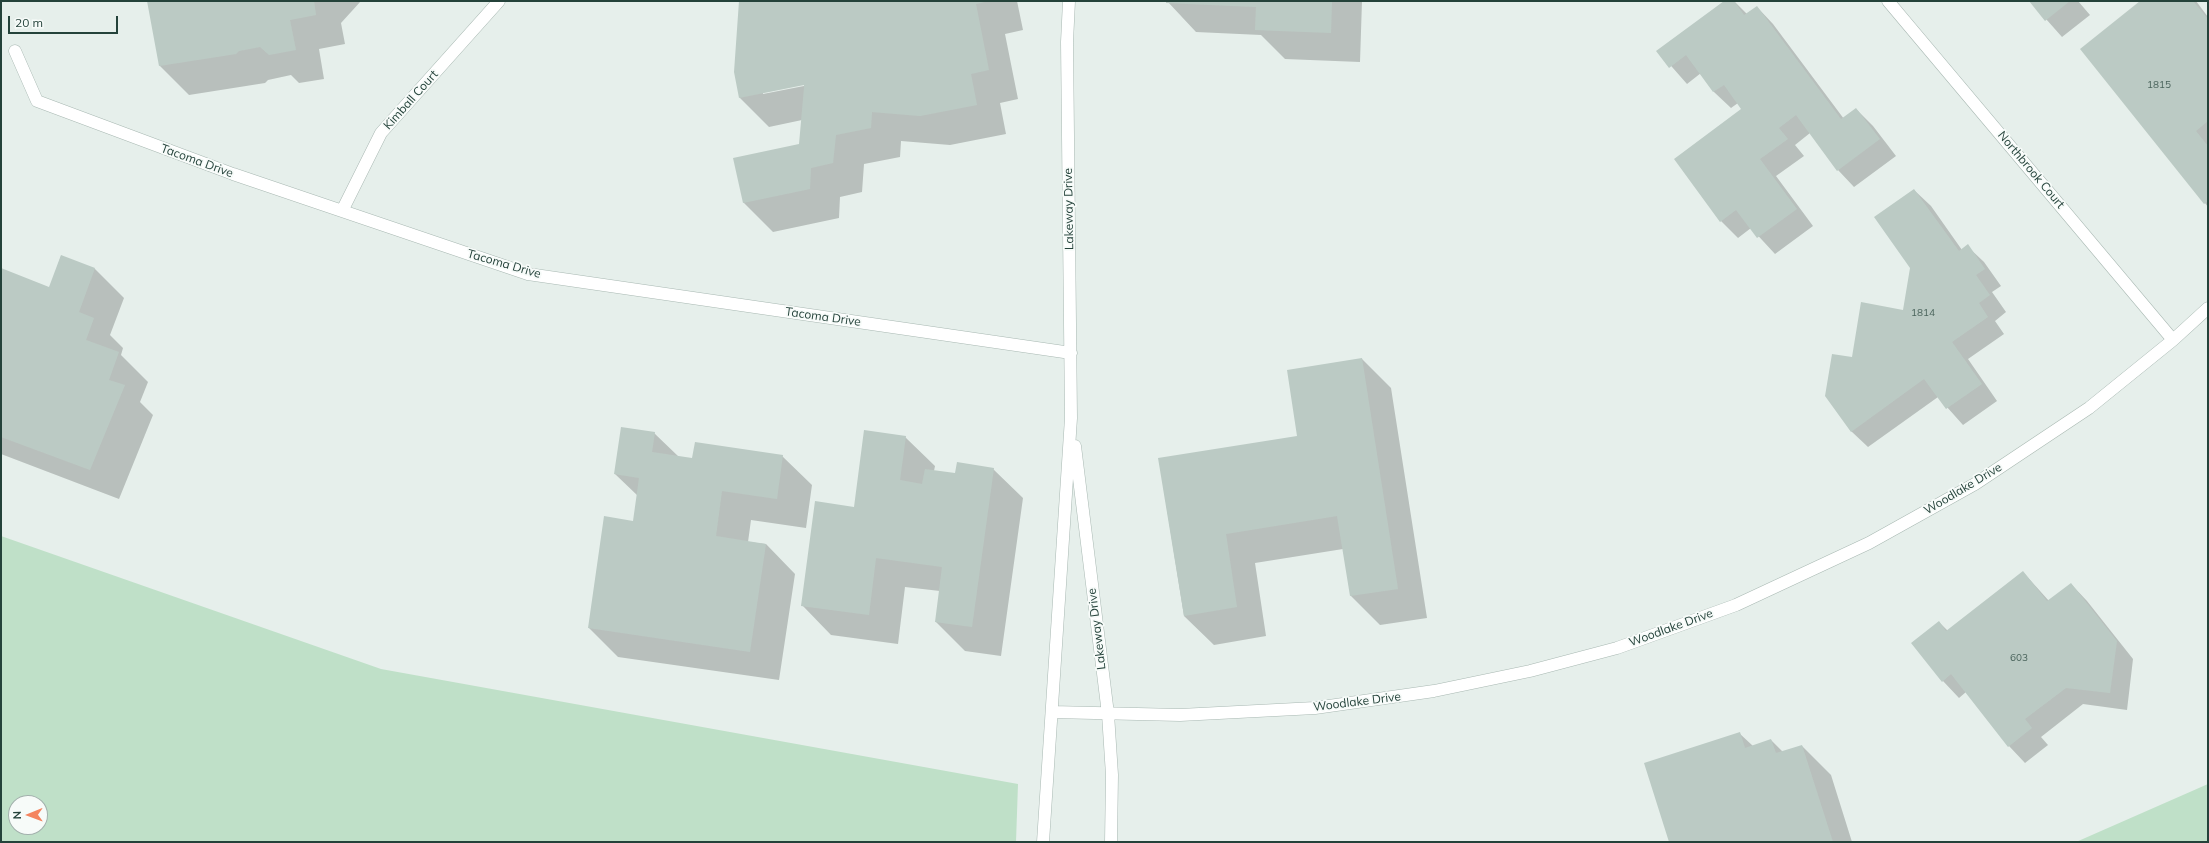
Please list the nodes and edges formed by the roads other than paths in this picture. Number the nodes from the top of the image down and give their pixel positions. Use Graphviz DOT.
graph roads {
  1 [pos="499,1"];
  2 [pos="1070,1"];
  3 [pos="1888,1"];
  4 [pos="15,51"];
  5 [pos="342,211"];
  6 [pos="2208,308"];
  7 [pos="2173,340"];
  8 [pos="1071,353"];
  9 [pos="1071,418"];
  10 [pos="1052,712"];
  11 [pos="1108,714"];
  12 [pos="1043,842"];
  13 [pos="1111,842"];
  1 -- 5 [label="street, Kimball Court"];
  2 -- 8 [label="street, Lakeway Drive"];
  3 -- 7 [label="street, Northbrook Court"];
  4 -- 5 [label="street, Tacoma Drive"];
  5 -- 8 [label="street, Tacoma Drive"];
  6 -- 7 [label="street, Woodlake Drive"];
  7 -- 11 [label="street, Woodlake Drive"];
  8 -- 9 [label="street, Lakeway Drive"];
  9 -- 10 [label="street, Lakeway Drive"];
  9 -- 11 [label="street, Lakeway Drive"];
  10 -- 11 [label="street, Woodlake Drive"];
  10 -- 12 [label="street, Lakeway Drive"];
  11 -- 13 [label="street, Lakeway Drive"];
}
